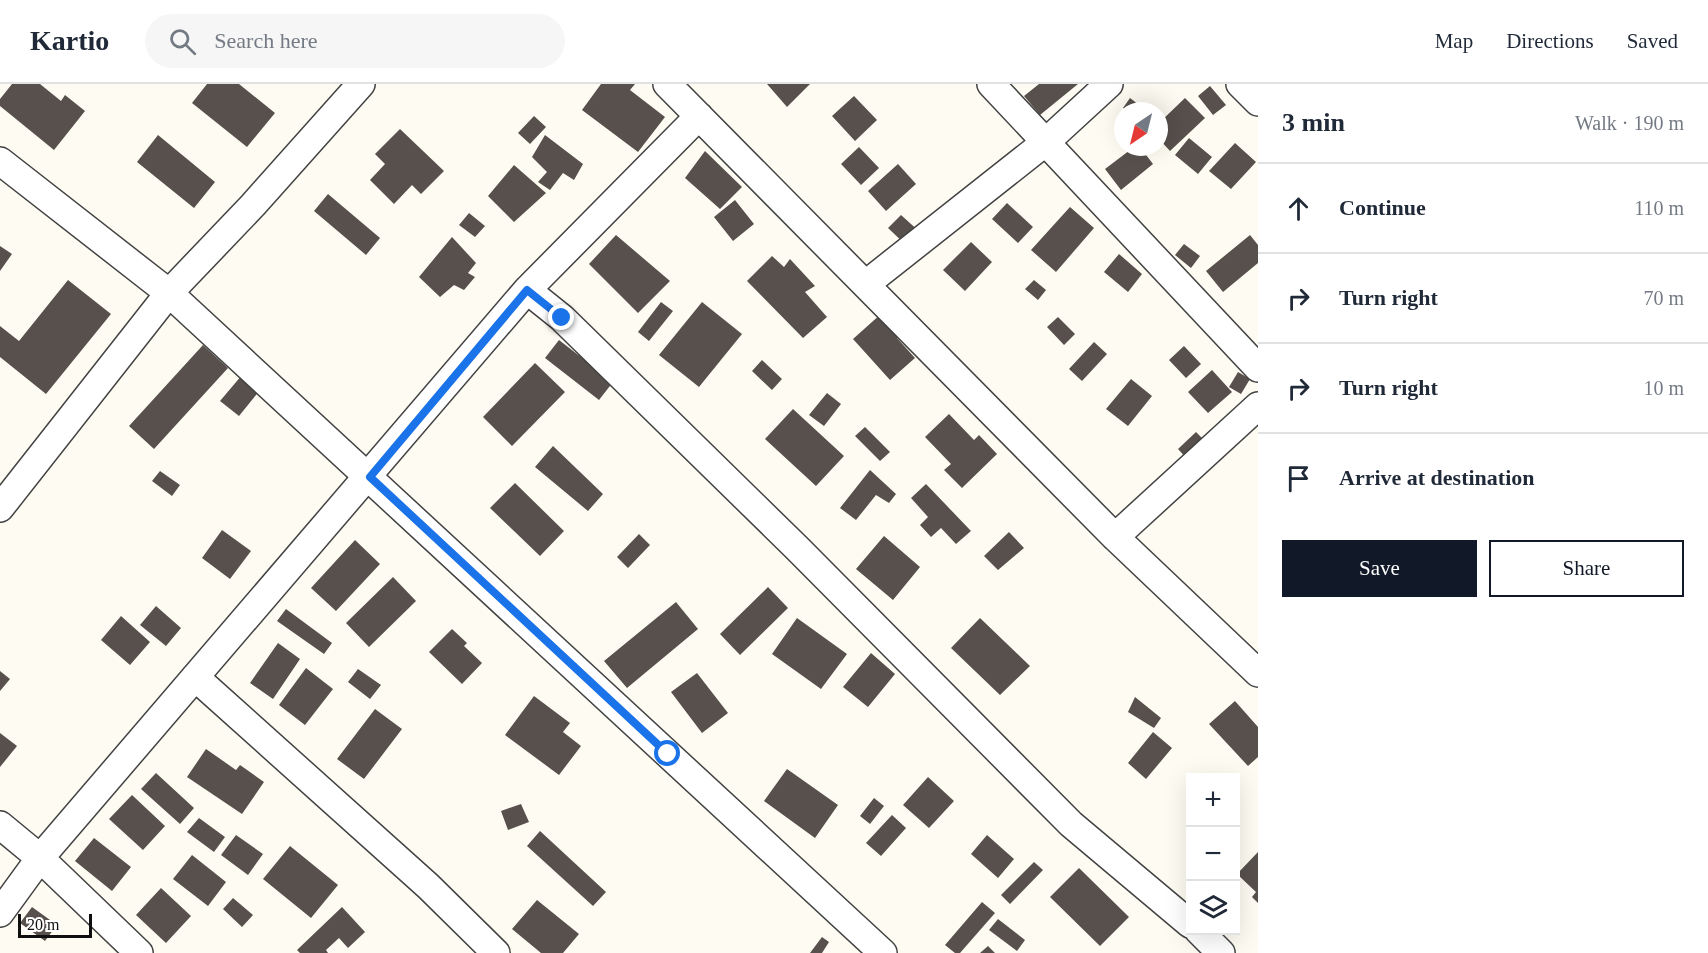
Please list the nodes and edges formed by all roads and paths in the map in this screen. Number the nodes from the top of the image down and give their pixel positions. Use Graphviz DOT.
graph roads {
  1 [pos="667,84"];
  2 [pos="991,84"];
  3 [pos="1109,84"];
  4 [pos="1240,84"];
  5 [pos="358,85"];
  6 [pos="1258,102"];
  7 [pos="699,116"];
  8 [pos="1047,141"];
  9 [pos="0,161"];
  10 [pos="866,284"];
  11 [pos="527,290"];
  12 [pos="169,293"];
  13 [pos="1258,368"];
  14 [pos="1258,406"];
  15 [pos="370,477"];
  16 [pos="1,506"];
  17 [pos="1115,537"];
  18 [pos="1258,673"];
  19 [pos="195,677"];
  20 [pos="0,825"];
  21 [pos="40,858"];
  22 [pos="0,913"];
  23 [pos="1186,920"];
  24 [pos="1203,935"];
  25 [pos="139,953"];
  26 [pos="496,953"];
  27 [pos="883,953"];
  28 [pos="1221,953"];
  1 -- 7 [label="street"];
  2 -- 8 [label="street"];
  3 -- 8 [label="street"];
  4 -- 6 [label="street"];
  5 -- 12 [label="street"];
  7 -- 10 [label="street"];
  7 -- 11 [label="street"];
  8 -- 10 [label="street"];
  8 -- 13 [label="street"];
  9 -- 12 [label="street"];
  10 -- 17 [label="street"];
  11 -- 15 [label="street"];
  11 -- 23 [label="street"];
  12 -- 15 [label="street"];
  12 -- 16 [label="street"];
  14 -- 17 [label="street"];
  15 -- 19 [label="street"];
  15 -- 27 [label="street"];
  17 -- 18 [label="street"];
  19 -- 21 [label="street"];
  19 -- 26 [label="street"];
  20 -- 21 [label="street"];
  21 -- 22 [label="street"];
  21 -- 25 [label="street"];
  24 -- 28 [label="street"];
}
